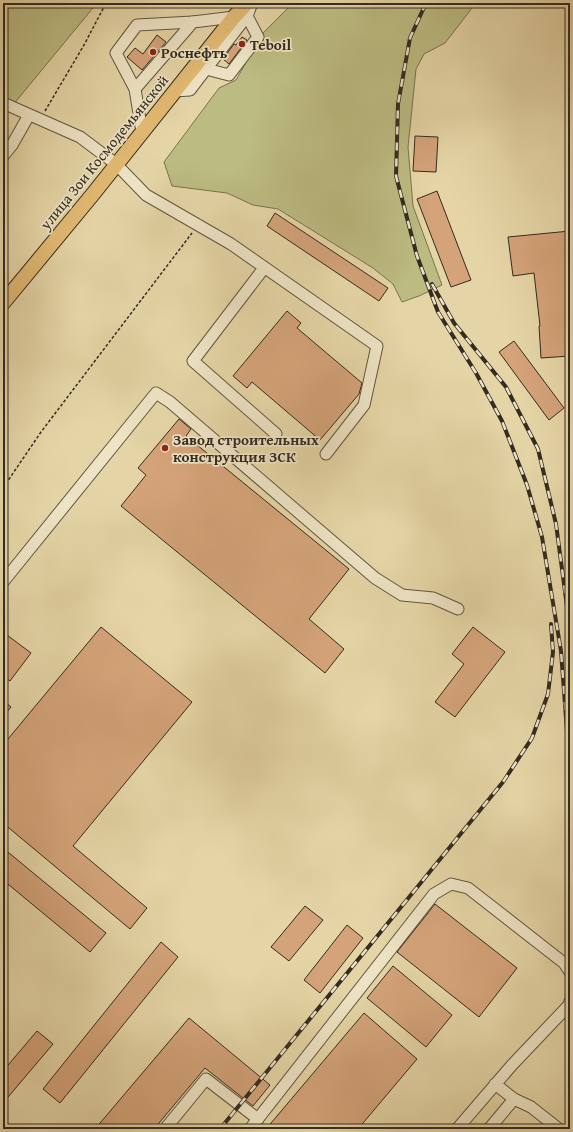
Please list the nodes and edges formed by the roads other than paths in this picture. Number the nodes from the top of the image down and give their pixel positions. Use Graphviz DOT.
graph roads {
  1 [pos="252,3"];
  2 [pos="243,12"];
  3 [pos="193,22"];
  4 [pos="209,70"];
  5 [pos="135,89"];
  6 [pos="174,92"];
  7 [pos="3,103"];
  8 [pos="29,115"];
  9 [pos="142,132"];
  10 [pos="3,156"];
  11 [pos="116,164"];
  12 [pos="264,268"];
  13 [pos="3,303"];
  14 [pos="276,434"];
  15 [pos="326,454"];
  16 [pos="3,582"];
  17 [pos="458,609"];
  18 [pos="570,972"];
  19 [pos="570,1001"];
  20 [pos="496,1084"];
  21 [pos="514,1099"];
  22 [pos="258,1119"];
  23 [pos="165,1129"];
  24 [pos="250,1129"];
  25 [pos="457,1129"];
  26 [pos="489,1129"];
  27 [pos="559,1129"];
  1 -- 2 [label="street"];
  2 -- 3 [label="street"];
  2 -- 4 [label="street"];
  2 -- 4 [label="street"];
  2 -- 6 [label="main road, улица Зои Космодемьянской"];
  3 -- 5 [label="street"];
  3 -- 5 [label="street"];
  4 -- 6 [label="street"];
  5 -- 9 [label="street"];
  6 -- 9 [label="main road, улица Зои Космодемьянской"];
  7 -- 8 [label="street"];
  8 -- 10 [label="street"];
  8 -- 11 [label="street"];
  9 -- 11 [label="main road, улица Зои Космодемьянской"];
  11 -- 12 [label="street"];
  11 -- 13 [label="main road, улица Зои Космодемьянской"];
  12 -- 14 [label="street"];
  12 -- 15 [label="street"];
  16 -- 17 [label="street"];
  18 -- 22 [label="street"];
  19 -- 20 [label="street"];
  20 -- 21 [label="street"];
  20 -- 25 [label="street"];
  21 -- 26 [label="street"];
  21 -- 27 [label="street"];
  22 -- 23 [label="street"];
  22 -- 24 [label="street"];
}
